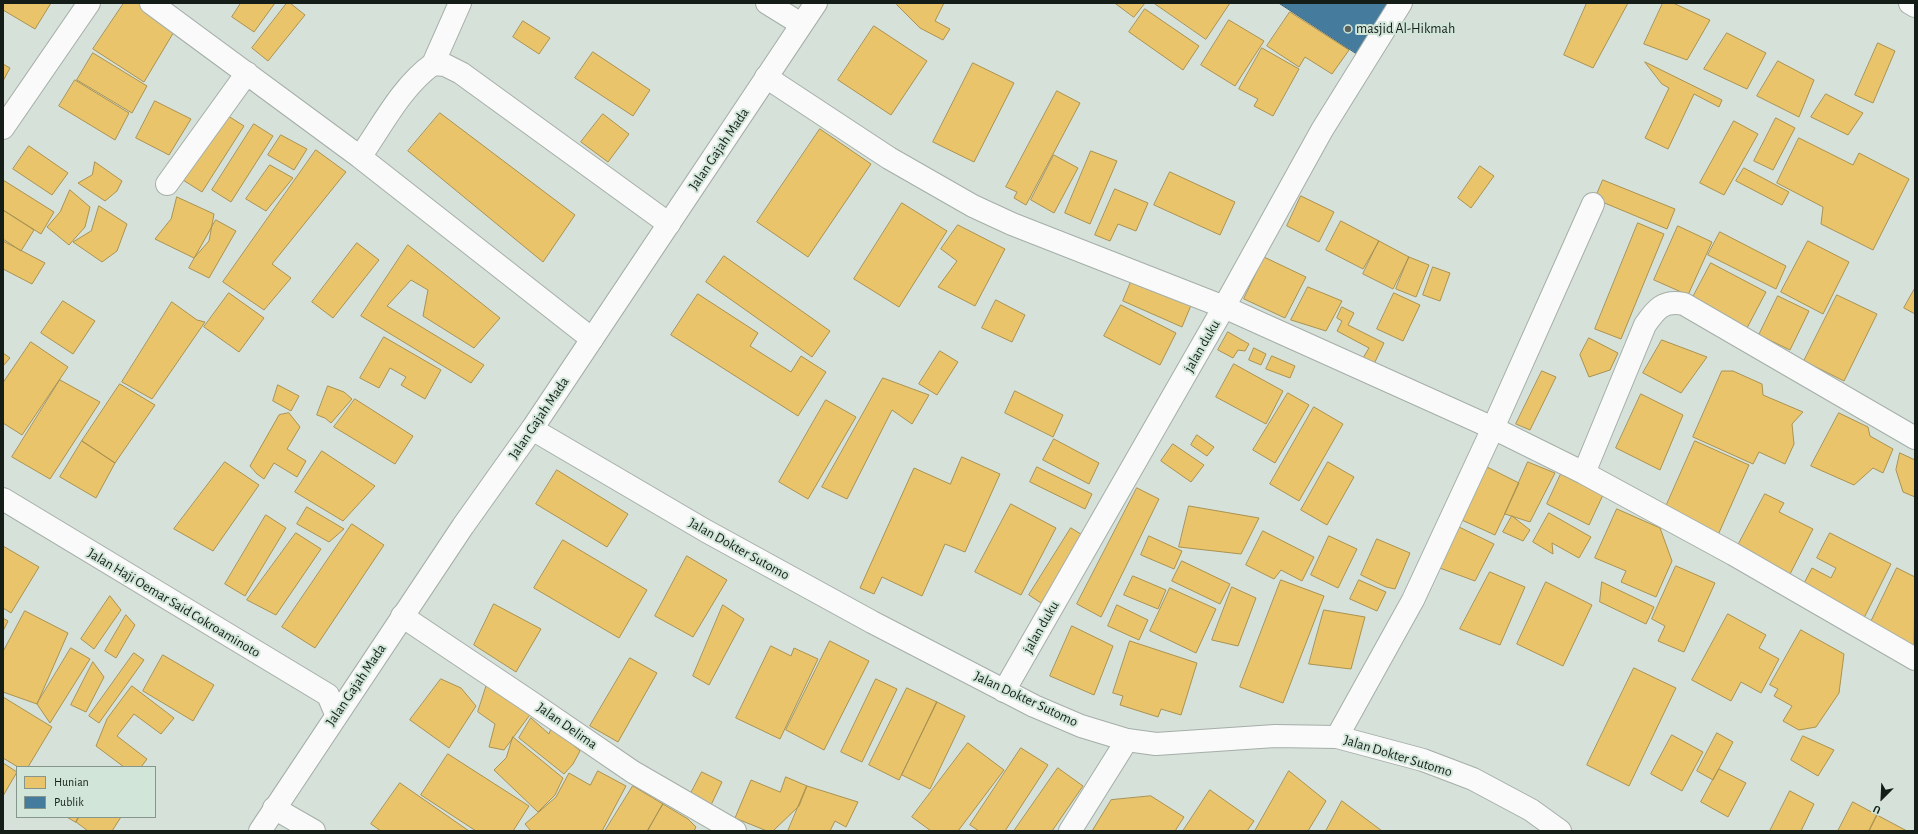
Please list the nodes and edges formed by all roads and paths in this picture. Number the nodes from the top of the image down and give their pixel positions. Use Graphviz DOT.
graph roads {
  1 [pos="89,3"];
  2 [pos="151,3"];
  3 [pos="460,3"];
  4 [pos="767,3"];
  5 [pos="816,3"];
  6 [pos="1402,3"];
  7 [pos="1910,3"];
  8 [pos="1915,6"];
  9 [pos="801,24"];
  10 [pos="433,64"];
  11 [pos="247,73"];
  12 [pos="766,77"];
  13 [pos="3,128"];
  14 [pos="360,157"];
  15 [pos="167,184"];
  16 [pos="1593,204"];
  17 [pos="669,224"];
  18 [pos="1224,307"];
  19 [pos="592,339"];
  20 [pos="532,428"];
  21 [pos="1493,428"];
  22 [pos="1915,438"];
  23 [pos="1584,473"];
  24 [pos="3,499"];
  25 [pos="402,616"];
  26 [pos="1915,660"];
  27 [pos="1004,691"];
  28 [pos="336,714"];
  29 [pos="1336,737"];
  30 [pos="1127,740"];
  31 [pos="274,808"];
  32 [pos="260,831"];
  33 [pos="314,831"];
  34 [pos="735,831"];
  35 [pos="1070,831"];
  36 [pos="1560,831"];
  1 -- 13 [label="main road"];
  2 -- 11 [label="main road"];
  3 -- 10 [label="main road"];
  4 -- 9 [label="main road"];
  5 -- 9 [label="main road, Jalan Gajah Mada"];
  6 -- 18 [label="main road, jalan duku"];
  7 -- 8 [label="main road"];
  9 -- 12 [label="main road, Jalan Gajah Mada"];
  10 -- 14 [label="main road"];
  10 -- 17 [label="main road"];
  11 -- 14 [label="main road"];
  11 -- 15 [label="main road"];
  12 -- 17 [label="main road, Jalan Gajah Mada"];
  12 -- 18 [label="main road"];
  14 -- 19 [label="main road"];
  16 -- 21 [label="main road"];
  17 -- 19 [label="main road, Jalan Gajah Mada"];
  18 -- 21 [label="main road"];
  18 -- 27 [label="main road, jalan duku"];
  19 -- 20 [label="main road, Jalan Gajah Mada"];
  20 -- 25 [label="main road, Jalan Gajah Mada"];
  20 -- 27 [label="main road, Jalan Dokter Sutomo"];
  21 -- 23 [label="main road"];
  21 -- 29 [label="main road"];
  22 -- 23 [label="main road"];
  23 -- 26 [label="main road"];
  24 -- 28 [label="main road, Jalan Haji Oemar Said Cokroaminoto"];
  25 -- 28 [label="main road, Jalan Gajah Mada"];
  25 -- 34 [label="main road, Jalan Delima"];
  27 -- 30 [label="main road, Jalan Dokter Sutomo"];
  28 -- 31 [label="main road, Jalan Gajah Mada"];
  29 -- 30 [label="main road, Jalan Dokter Sutomo"];
  29 -- 36 [label="main road, Jalan Dokter Sutomo"];
  30 -- 35 [label="main road"];
  31 -- 32 [label="main road, Jalan Gajah Mada"];
  31 -- 33 [label="main road"];
}
